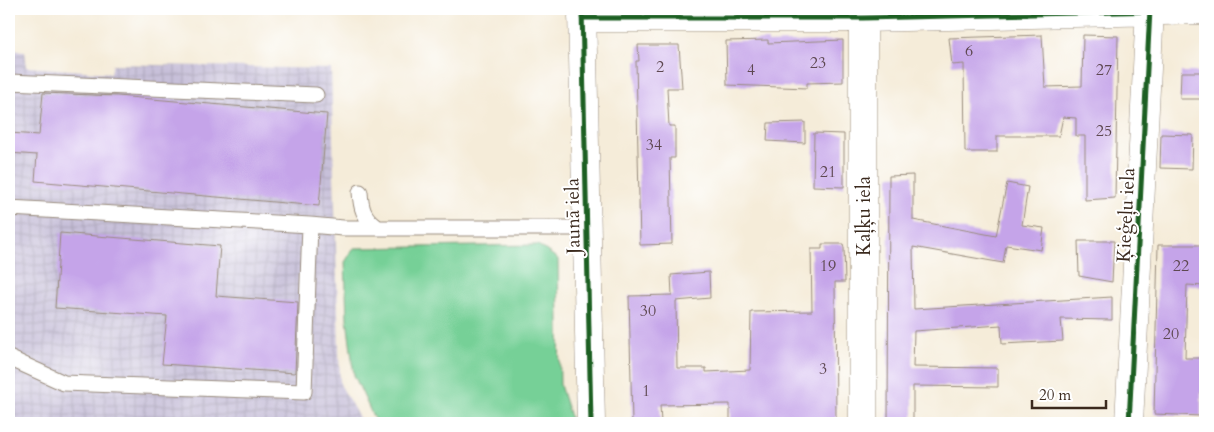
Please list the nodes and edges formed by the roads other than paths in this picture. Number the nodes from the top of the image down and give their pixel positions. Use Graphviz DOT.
graph roads {
  1 [pos="1150,9"];
  2 [pos="1205,10"];
  3 [pos="582,13"];
  4 [pos="863,13"];
  5 [pos="9,82"];
  6 [pos="316,95"];
  7 [pos="360,192"];
  8 [pos="9,208"];
  9 [pos="310,225"];
  10 [pos="377,227"];
  11 [pos="587,228"];
  12 [pos="9,358"];
  13 [pos="592,423"];
  14 [pos="863,423"];
  15 [pos="1129,423"];
  1 -- 2 [label="street"];
  1 -- 4 [label="street"];
  1 -- 15 [label="street, Ķieģeļu iela"];
  3 -- 4 [label="street"];
  3 -- 11 [label="street, Jaunā iela"];
  4 -- 14 [label="street, Kaļķu iela"];
  5 -- 6 [label="lane"];
  7 -- 10 [label="lane"];
  8 -- 9 [label="lane"];
  9 -- 10 [label="lane"];
  9 -- 12 [label="lane"];
  10 -- 11 [label="lane"];
  11 -- 13 [label="street, Jaunā iela"];
}
